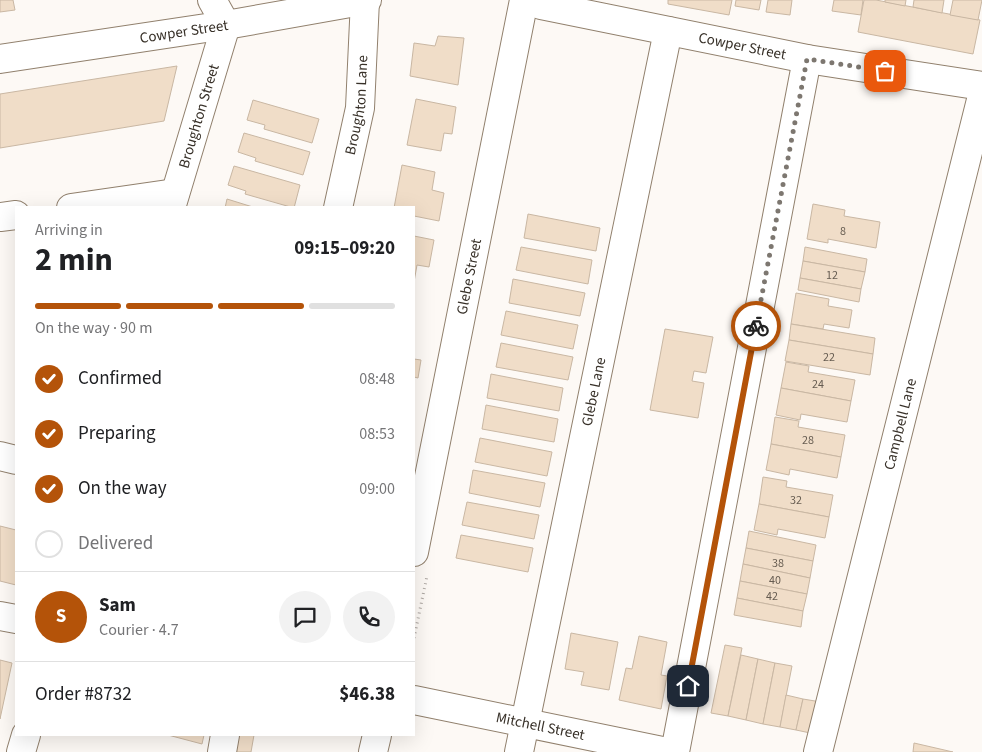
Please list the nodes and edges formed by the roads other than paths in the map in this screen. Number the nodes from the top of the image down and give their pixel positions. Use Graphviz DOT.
graph roads {
  1 [pos="212,0"];
  2 [pos="366,0"];
  3 [pos="524,0"];
  4 [pos="534,0"];
  5 [pos="226,25"];
  6 [pos="668,31"];
  7 [pos="0,59"];
  8 [pos="807,59"];
  9 [pos="982,86"];
  10 [pos="982,96"];
  11 [pos="173,200"];
  12 [pos="96,206"];
  13 [pos="338,206"];
  14 [pos="15,215"];
  15 [pos="0,217"];
  16 [pos="0,456"];
  17 [pos="15,460"];
  18 [pos="415,547"];
  19 [pos="0,616"];
  20 [pos="15,619"];
  21 [pos="415,700"];
  22 [pos="525,722"];
  23 [pos="26,736"];
  24 [pos="225,736"];
  25 [pos="377,736"];
  26 [pos="21,752"];
  27 [pos="222,752"];
  28 [pos="374,752"];
  29 [pos="519,752"];
  30 [pos="667,752"];
  31 [pos="675,752"];
  32 [pos="818,752"];
  1 -- 5 [label="street"];
  2 -- 5 [label="street, Cowper Street"];
  2 -- 13 [label="street, Broughton Lane"];
  3 -- 18 [label="street, Glebe Street"];
  4 -- 6 [label="street, Cowper Street"];
  5 -- 7 [label="street, Cowper Street"];
  5 -- 11 [label="street, Broughton Street"];
  6 -- 8 [label="street, Cowper Street"];
  6 -- 22 [label="street, Glebe Lane"];
  8 -- 9 [label="street, Cowper Street"];
  8 -- 31 [label="street"];
  10 -- 32 [label="street, Campbell Lane"];
  11 -- 12 [label="street"];
  14 -- 15 [label="street"];
  16 -- 17 [label="street"];
  19 -- 20 [label="street"];
  21 -- 22 [label="street, Mitchell Street"];
  22 -- 29 [label="street, Glebe Lane"];
  22 -- 30 [label="street, Mitchell Street"];
  23 -- 26 [label="street"];
  24 -- 27 [label="street"];
  25 -- 28 [label="street"];
}
